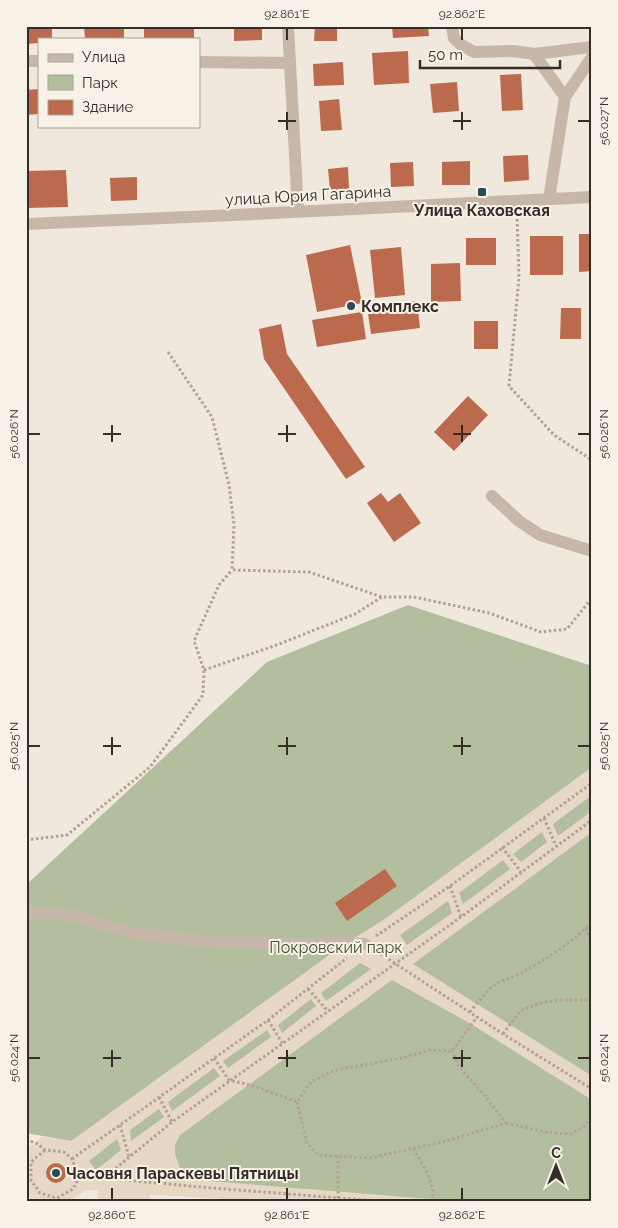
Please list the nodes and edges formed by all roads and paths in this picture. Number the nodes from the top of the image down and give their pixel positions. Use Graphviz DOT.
graph roads {
  1 [pos="288,26"];
  2 [pos="452,26"];
  3 [pos="592,47"];
  4 [pos="534,54"];
  5 [pos="592,57"];
  6 [pos="200,62"];
  7 [pos="290,63"];
  8 [pos="565,97"];
  9 [pos="592,197"];
  10 [pos="549,199"];
  11 [pos="517,200"];
  12 [pos="298,211"];
  13 [pos="26,224"];
  14 [pos="168,352"];
  15 [pos="592,460"];
  16 [pos="492,496"];
  17 [pos="592,551"];
  18 [pos="232,570"];
  19 [pos="382,597"];
  20 [pos="592,598"];
  21 [pos="204,670"];
  22 [pos="592,783"];
  23 [pos="544,818"];
  24 [pos="592,820"];
  25 [pos="26,840"];
  26 [pos="556,846"];
  27 [pos="502,847"];
  28 [pos="521,872"];
  29 [pos="450,886"];
  30 [pos="26,913"];
  31 [pos="461,917"];
  32 [pos="592,921"];
  33 [pos="586,928"];
  34 [pos="365,944"];
  35 [pos="592,945"];
  36 [pos="395,964"];
  37 [pos="308,989"];
  38 [pos="592,996"];
  39 [pos="328,1011"];
  40 [pos="470,1012"];
  41 [pos="477,1017"];
  42 [pos="268,1020"];
  43 [pos="502,1034"];
  44 [pos="283,1044"];
  45 [pos="452,1051"];
  46 [pos="214,1058"];
  47 [pos="229,1080"];
  48 [pos="592,1089"];
  49 [pos="160,1097"];
  50 [pos="297,1102"];
  51 [pos="592,1116"];
  52 [pos="172,1122"];
  53 [pos="506,1123"];
  54 [pos="120,1125"];
  55 [pos="26,1140"];
  56 [pos="413,1149"];
  57 [pos="45,1150"];
  58 [pos="338,1156"];
  59 [pos="129,1157"];
  60 [pos="72,1160"];
  61 [pos="79,1178"];
  62 [pos="104,1178"];
  63 [pos="338,1198"];
  64 [pos="390,1202"];
  65 [pos="432,1202"];
  1 -- 7 [label="street"];
  2 -- 4 [label="street"];
  3 -- 4 [label="street"];
  4 -- 8 [label="street"];
  5 -- 8 [label="street"];
  6 -- 7 [label="street"];
  7 -- 12 [label="street"];
  8 -- 10 [label="street"];
  9 -- 10 [label="street, улица Юрия Гагарина"];
  10 -- 11 [label="street, улица Юрия Гагарина"];
  11 -- 12 [label="street, улица Юрия Гагарина"];
  11 -- 15 [label="path"];
  12 -- 13 [label="street, улица Юрия Гагарина"];
  14 -- 18 [label="path"];
  16 -- 17 [label="street"];
  18 -- 19 [label="path"];
  18 -- 21 [label="path"];
  19 -- 20 [label="path"];
  19 -- 21 [label="path"];
  21 -- 25 [label="path"];
  22 -- 23 [label="path"];
  23 -- 26 [label="path"];
  23 -- 27 [label="path"];
  24 -- 26 [label="path"];
  26 -- 28 [label="path"];
  27 -- 28 [label="path"];
  27 -- 29 [label="path"];
  28 -- 31 [label="path"];
  29 -- 31 [label="path"];
  29 -- 34 [label="path"];
  30 -- 34 [label="street"];
  31 -- 36 [label="path"];
  32 -- 33 [label="path"];
  33 -- 35 [label="path"];
  33 -- 40 [label="path"];
  34 -- 36 [label="path"];
  34 -- 37 [label="path"];
  36 -- 39 [label="path"];
  36 -- 40 [label="path"];
  37 -- 39 [label="path"];
  37 -- 42 [label="path"];
  38 -- 43 [label="path"];
  39 -- 44 [label="path"];
  40 -- 41 [label="path"];
  41 -- 43 [label="path"];
  41 -- 45 [label="path"];
  42 -- 44 [label="path"];
  42 -- 46 [label="path"];
  43 -- 48 [label="path"];
  44 -- 47 [label="path"];
  45 -- 50 [label="path"];
  45 -- 53 [label="path"];
  46 -- 47 [label="path"];
  46 -- 49 [label="path"];
  47 -- 50 [label="path"];
  47 -- 52 [label="path"];
  49 -- 52 [label="path"];
  49 -- 54 [label="path"];
  50 -- 58 [label="path"];
  51 -- 53 [label="path"];
  52 -- 59 [label="path"];
  53 -- 56 [label="path"];
  54 -- 59 [label="path"];
  54 -- 60 [label="path"];
  55 -- 57 [label="path"];
  56 -- 58 [label="path"];
  56 -- 65 [label="path"];
  57 -- 60 [label="path"];
  57 -- 61 [label="path"];
  58 -- 63 [label="path"];
  59 -- 62 [label="path"];
  60 -- 61 [label="path"];
  61 -- 62 [label="path"];
  62 -- 63 [label="path"];
  63 -- 64 [label="path"];
}
